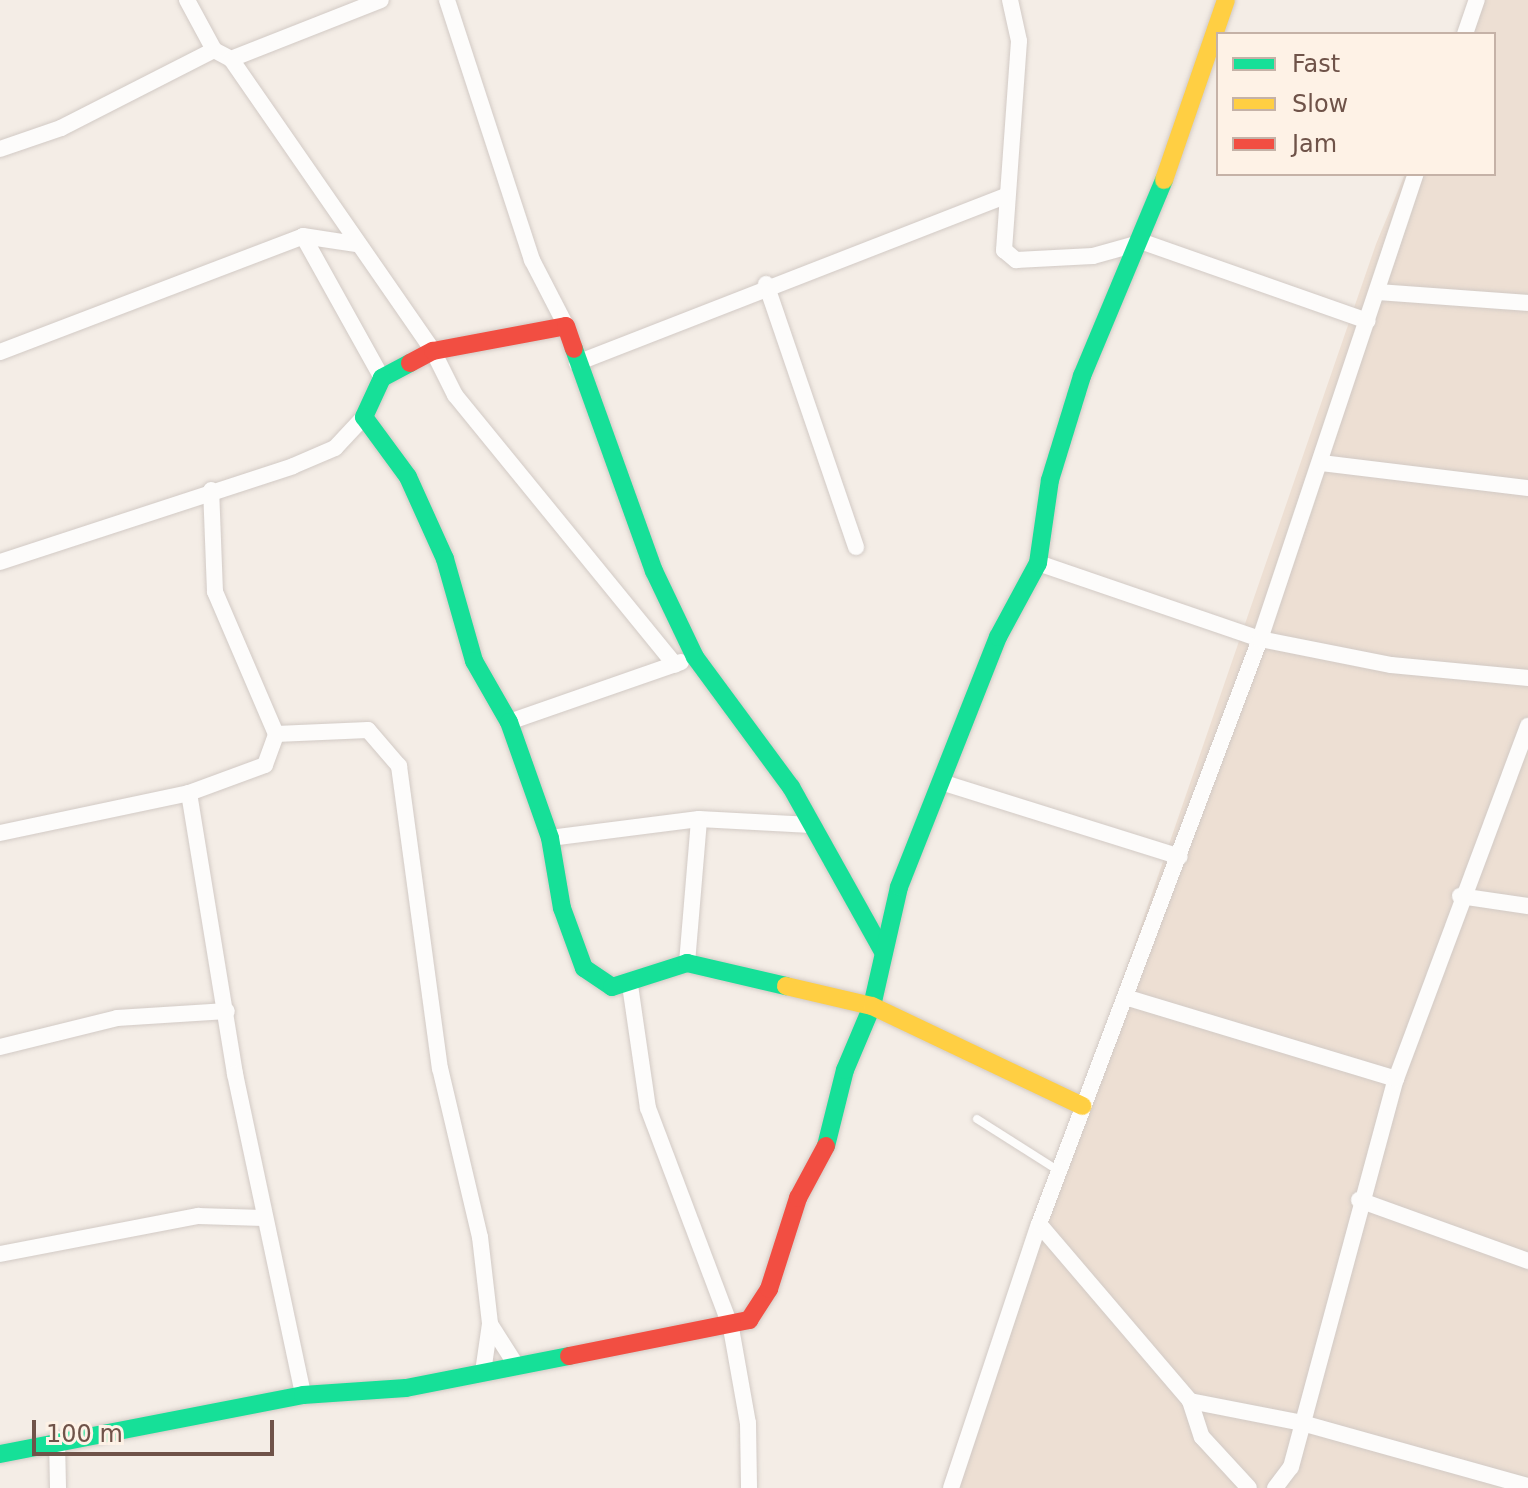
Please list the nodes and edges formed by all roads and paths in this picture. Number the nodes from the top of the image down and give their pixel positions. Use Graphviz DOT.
graph roads {
  1 [pos="187,0"];
  2 [pos="381,0"];
  3 [pos="447,0"];
  4 [pos="1226,0"];
  5 [pos="1477,0"];
  6 [pos="1013,3"];
  7 [pos="1466,32"];
  8 [pos="214,50"];
  9 [pos="231,59"];
  10 [pos="0,149"];
  11 [pos="1415,176"];
  12 [pos="1005,196"];
  13 [pos="303,236"];
  14 [pos="1143,242"];
  15 [pos="356,244"];
  16 [pos="766,284"];
  17 [pos="1379,292"];
  18 [pos="1528,303"];
  19 [pos="1367,321"];
  20 [pos="566,326"];
  21 [pos="433,351"];
  22 [pos="0,352"];
  23 [pos="577,363"];
  24 [pos="382,378"];
  25 [pos="364,417"];
  26 [pos="1321,463"];
  27 [pos="1528,488"];
  28 [pos="211,490"];
  29 [pos="856,547"];
  30 [pos="0,562"];
  31 [pos="1038,563"];
  32 [pos="1260,639"];
  33 [pos="695,657"];
  34 [pos="675,665"];
  35 [pos="1528,678"];
  36 [pos="509,722"];
  37 [pos="1528,726"];
  38 [pos="276,734"];
  39 [pos="941,782"];
  40 [pos="189,793"];
  41 [pos="699,819"];
  42 [pos="811,825"];
  43 [pos="0,833"];
  44 [pos="550,838"];
  45 [pos="1180,857"];
  46 [pos="1460,896"];
  47 [pos="1528,906"];
  48 [pos="882,950"];
  49 [pos="687,963"];
  50 [pos="630,985"];
  51 [pos="1128,998"];
  52 [pos="872,1006"];
  53 [pos="227,1011"];
  54 [pos="0,1047"];
  55 [pos="1396,1079"];
  56 [pos="1083,1106"];
  57 [pos="977,1119"];
  58 [pos="1059,1171"];
  59 [pos="1359,1200"];
  60 [pos="263,1218"];
  61 [pos="1039,1224"];
  62 [pos="0,1254"];
  63 [pos="1528,1261"];
  64 [pos="490,1324"];
  65 [pos="731,1328"];
  66 [pos="516,1365"];
  67 [pos="483,1372"];
  68 [pos="303,1395"];
  69 [pos="1190,1401"];
  70 [pos="1302,1423"];
  71 [pos="57,1439"];
  72 [pos="0,1454"];
  73 [pos="1528,1486"];
  74 [pos="58,1488"];
  75 [pos="749,1488"];
  76 [pos="951,1488"];
  77 [pos="1249,1488"];
  78 [pos="1275,1488"];
  1 -- 8 [label="street"];
  2 -- 9 [label="street"];
  3 -- 20 [label="street"];
  4 -- 14 [label="street"];
  5 -- 7 [label="street"];
  6 -- 12 [label="street"];
  8 -- 9 [label="street"];
  8 -- 10 [label="street"];
  9 -- 15 [label="street"];
  11 -- 17 [label="street"];
  12 -- 14 [label="street"];
  12 -- 16 [label="street"];
  13 -- 15 [label="street"];
  13 -- 22 [label="street"];
  13 -- 24 [label="street"];
  14 -- 19 [label="street"];
  14 -- 31 [label="street"];
  15 -- 21 [label="street"];
  16 -- 23 [label="street"];
  16 -- 29 [label="street"];
  17 -- 18 [label="street"];
  17 -- 19 [label="street"];
  19 -- 26 [label="street"];
  20 -- 21 [label="street"];
  20 -- 23 [label="street"];
  21 -- 24 [label="street"];
  21 -- 34 [label="street"];
  23 -- 33 [label="street"];
  24 -- 25 [label="street"];
  25 -- 28 [label="street"];
  25 -- 36 [label="street"];
  26 -- 27 [label="street"];
  26 -- 32 [label="street"];
  28 -- 30 [label="street"];
  28 -- 38 [label="street"];
  31 -- 32 [label="street"];
  31 -- 39 [label="street"];
  32 -- 35 [label="street"];
  32 -- 45 [label="street"];
  33 -- 34 [label="street"];
  33 -- 42 [label="street"];
  34 -- 36 [label="street"];
  36 -- 44 [label="street"];
  37 -- 46 [label="street"];
  38 -- 40 [label="street"];
  38 -- 64 [label="street"];
  39 -- 45 [label="street"];
  39 -- 48 [label="street"];
  40 -- 43 [label="street"];
  40 -- 53 [label="street"];
  41 -- 42 [label="street"];
  41 -- 44 [label="street"];
  41 -- 49 [label="street"];
  42 -- 48 [label="street"];
  44 -- 50 [label="street"];
  45 -- 51 [label="street"];
  46 -- 47 [label="street"];
  46 -- 55 [label="street"];
  48 -- 52 [label="street"];
  49 -- 50 [label="street"];
  49 -- 52 [label="street"];
  50 -- 65 [label="street"];
  51 -- 55 [label="street"];
  51 -- 56 [label="street"];
  52 -- 56 [label="street"];
  52 -- 65 [label="street"];
  53 -- 54 [label="street"];
  53 -- 60 [label="street"];
  55 -- 59 [label="street"];
  56 -- 58 [label="street"];
  57 -- 58 [label="lane"];
  58 -- 61 [label="street"];
  59 -- 63 [label="street"];
  59 -- 70 [label="street"];
  60 -- 62 [label="street"];
  60 -- 68 [label="street"];
  61 -- 69 [label="street"];
  61 -- 76 [label="street"];
  64 -- 66 [label="street"];
  64 -- 67 [label="street"];
  65 -- 66 [label="street"];
  65 -- 75 [label="street"];
  66 -- 67 [label="street"];
  67 -- 68 [label="street"];
  68 -- 71 [label="street"];
  69 -- 70 [label="street"];
  69 -- 77 [label="street"];
  70 -- 73 [label="street"];
  70 -- 78 [label="street"];
  71 -- 72 [label="street"];
  71 -- 74 [label="street"];
}
